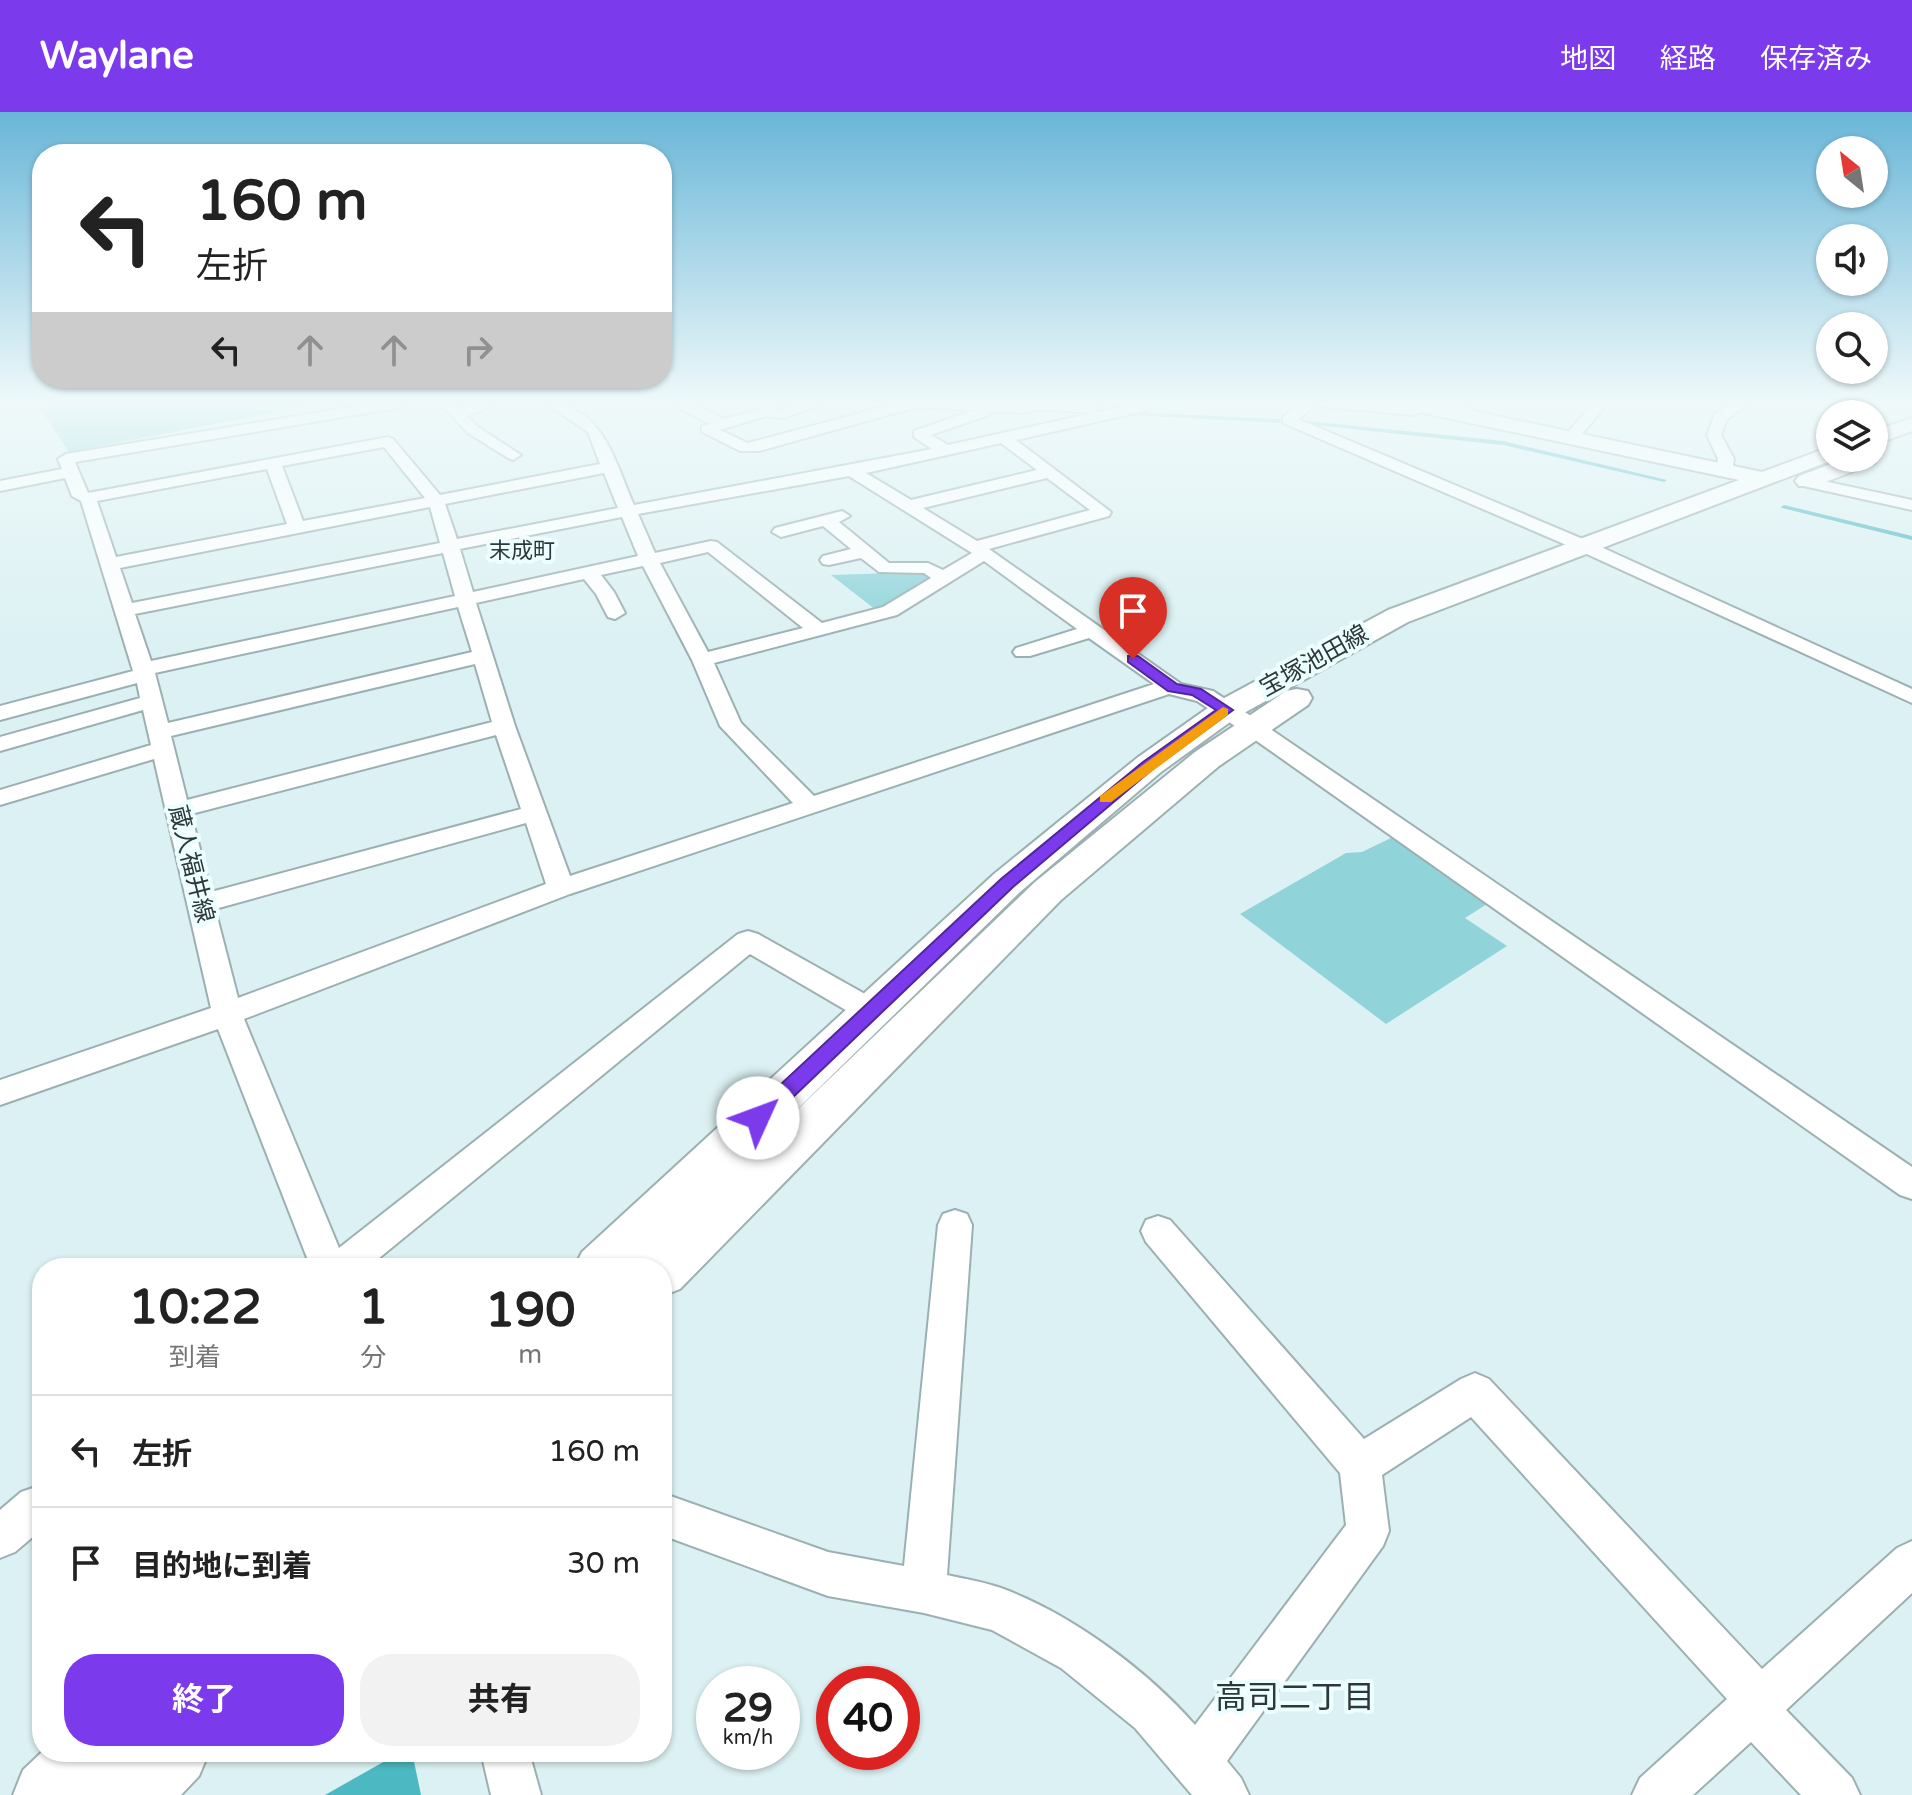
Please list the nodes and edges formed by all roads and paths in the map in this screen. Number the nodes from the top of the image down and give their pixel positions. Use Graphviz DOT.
graph roads {
  1 [pos="74,482"];
  2 [pos="175,482"];
  3 [pos="280,482"];
  4 [pos="421,482"];
  5 [pos="533,482"];
  6 [pos="615,482"];
  7 [pos="793,482"];
  8 [pos="869,482"];
  9 [pos="1010,482"];
  10 [pos="1063,482"];
  11 [pos="1433,482"];
  12 [pos="1755,482"];
  13 [pos="1798,482"];
  14 [pos="1805,482"];
  15 [pos="88,498"];
  16 [pos="436,500"];
  17 [pos="1912,505"];
  18 [pos="909,506"];
  19 [pos="628,511"];
  20 [pos="846,515"];
  21 [pos="826,520"];
  22 [pos="297,528"];
  23 [pos="781,532"];
  24 [pos="448,546"];
  25 [pos="979,550"];
  26 [pos="1596,551"];
  27 [pos="863,552"];
  28 [pos="648,558"];
  29 [pos="829,560"];
  30 [pos="110,564"];
  31 [pos="587,571"];
  32 [pos="943,578"];
  33 [pos="466,597"];
  34 [pos="125,610"];
  35 [pos="615,613"];
  36 [pos="1093,630"];
  37 [pos="820,631"];
  38 [pos="1023,652"];
  39 [pos="483,656"];
  40 [pos="702,660"];
  41 [pos="144,672"];
  42 [pos="1173,688"];
  43 [pos="1912,697"];
  44 [pos="152,701"];
  45 [pos="0,713"];
  46 [pos="1239,718"];
  47 [pos="504,726"];
  48 [pos="161,741"];
  49 [pos="0,744"];
  50 [pos="0,798"];
  51 [pos="808,804"];
  52 [pos="178,810"];
  53 [pos="535,813"];
  54 [pos="561,888"];
  55 [pos="200,904"];
  56 [pos="871,1011"];
  57 [pos="227,1014"];
  58 [pos="0,1093"];
  59 [pos="1912,1185"];
  60 [pos="955,1225"];
  61 [pos="1158,1231"];
  62 [pos="325,1258"];
  63 [pos="352,1258"];
  64 [pos="611,1258"];
  65 [pos="672,1263"];
  66 [pos="1360,1465"];
  67 [pos="32,1510"];
  68 [pos="672,1518"];
  69 [pos="0,1537"];
  70 [pos="1912,1563"];
  71 [pos="924,1591"];
  72 [pos="1756,1705"];
  73 [pos="82,1762"];
  74 [pos="165,1762"];
  75 [pos="508,1762"];
  76 [pos="1210,1779"];
  77 [pos="48,1795"];
  78 [pos="132,1795"];
  79 [pos="516,1795"];
  80 [pos="1657,1795"];
  81 [pos="1835,1795"];
  1 -- 15 [label="street, 蔵人福井線"];
  2 -- 15 [label="street"];
  3 -- 22 [label="street"];
  4 -- 16 [label="street"];
  5 -- 16 [label="street"];
  6 -- 19 [label="street"];
  7 -- 19 [label="street"];
  8 -- 18 [label="street"];
  9 -- 18 [label="street"];
  10 -- 25 [label="street"];
  11 -- 26 [label="street"];
  12 -- 26 [label="street"];
  13 -- 14 [label="street"];
  14 -- 17 [label="street"];
  14 -- 26 [label="street"];
  15 -- 30 [label="street, 蔵人福井線"];
  16 -- 22 [label="street"];
  16 -- 24 [label="street"];
  18 -- 25 [label="street"];
  19 -- 24 [label="street"];
  19 -- 28 [label="street"];
  20 -- 21 [label="street"];
  21 -- 23 [label="street"];
  21 -- 27 [label="street"];
  22 -- 30 [label="street"];
  24 -- 33 [label="street"];
  24 -- 34 [label="street"];
  25 -- 32 [label="street"];
  25 -- 36 [label="street"];
  26 -- 43 [label="street"];
  26 -- 46 [label="street"];
  27 -- 29 [label="street"];
  27 -- 32 [label="street"];
  28 -- 31 [label="street"];
  28 -- 37 [label="street"];
  28 -- 40 [label="street"];
  30 -- 34 [label="street, 蔵人福井線"];
  31 -- 33 [label="street"];
  31 -- 35 [label="street"];
  32 -- 37 [label="street"];
  33 -- 39 [label="street"];
  33 -- 41 [label="street"];
  34 -- 41 [label="street, 蔵人福井線"];
  36 -- 38 [label="street"];
  36 -- 42 [label="street"];
  37 -- 40 [label="street"];
  39 -- 47 [label="street"];
  39 -- 48 [label="street"];
  40 -- 51 [label="street"];
  41 -- 44 [label="street, 蔵人福井線"];
  41 -- 45 [label="street"];
  42 -- 46 [label="street"];
  42 -- 51 [label="street"];
  44 -- 48 [label="street, 蔵人福井線"];
  44 -- 49 [label="street"];
  46 -- 56 [label="street"];
  46 -- 59 [label="street"];
  46 -- 65 [label="street"];
  47 -- 52 [label="street"];
  47 -- 53 [label="street"];
  48 -- 50 [label="street"];
  48 -- 52 [label="street, 蔵人福井線"];
  51 -- 54 [label="street"];
  52 -- 55 [label="street, 蔵人福井線"];
  53 -- 54 [label="street"];
  53 -- 55 [label="street"];
  54 -- 57 [label="street"];
  55 -- 57 [label="street, 蔵人福井線"];
  56 -- 63 [label="street"];
  56 -- 64 [label="street"];
  57 -- 58 [label="street"];
  57 -- 62 [label="street, 蔵人福井線"];
  60 -- 71 [label="street"];
  61 -- 66 [label="street"];
  66 -- 72 [label="street"];
  66 -- 76 [label="street"];
  67 -- 69 [label="street"];
  68 -- 71 [label="street"];
  70 -- 72 [label="street"];
  71 -- 76 [label="street"];
  72 -- 80 [label="street"];
  72 -- 81 [label="street"];
  73 -- 77 [label="street"];
  74 -- 78 [label="street"];
  75 -- 79 [label="street"];
}
